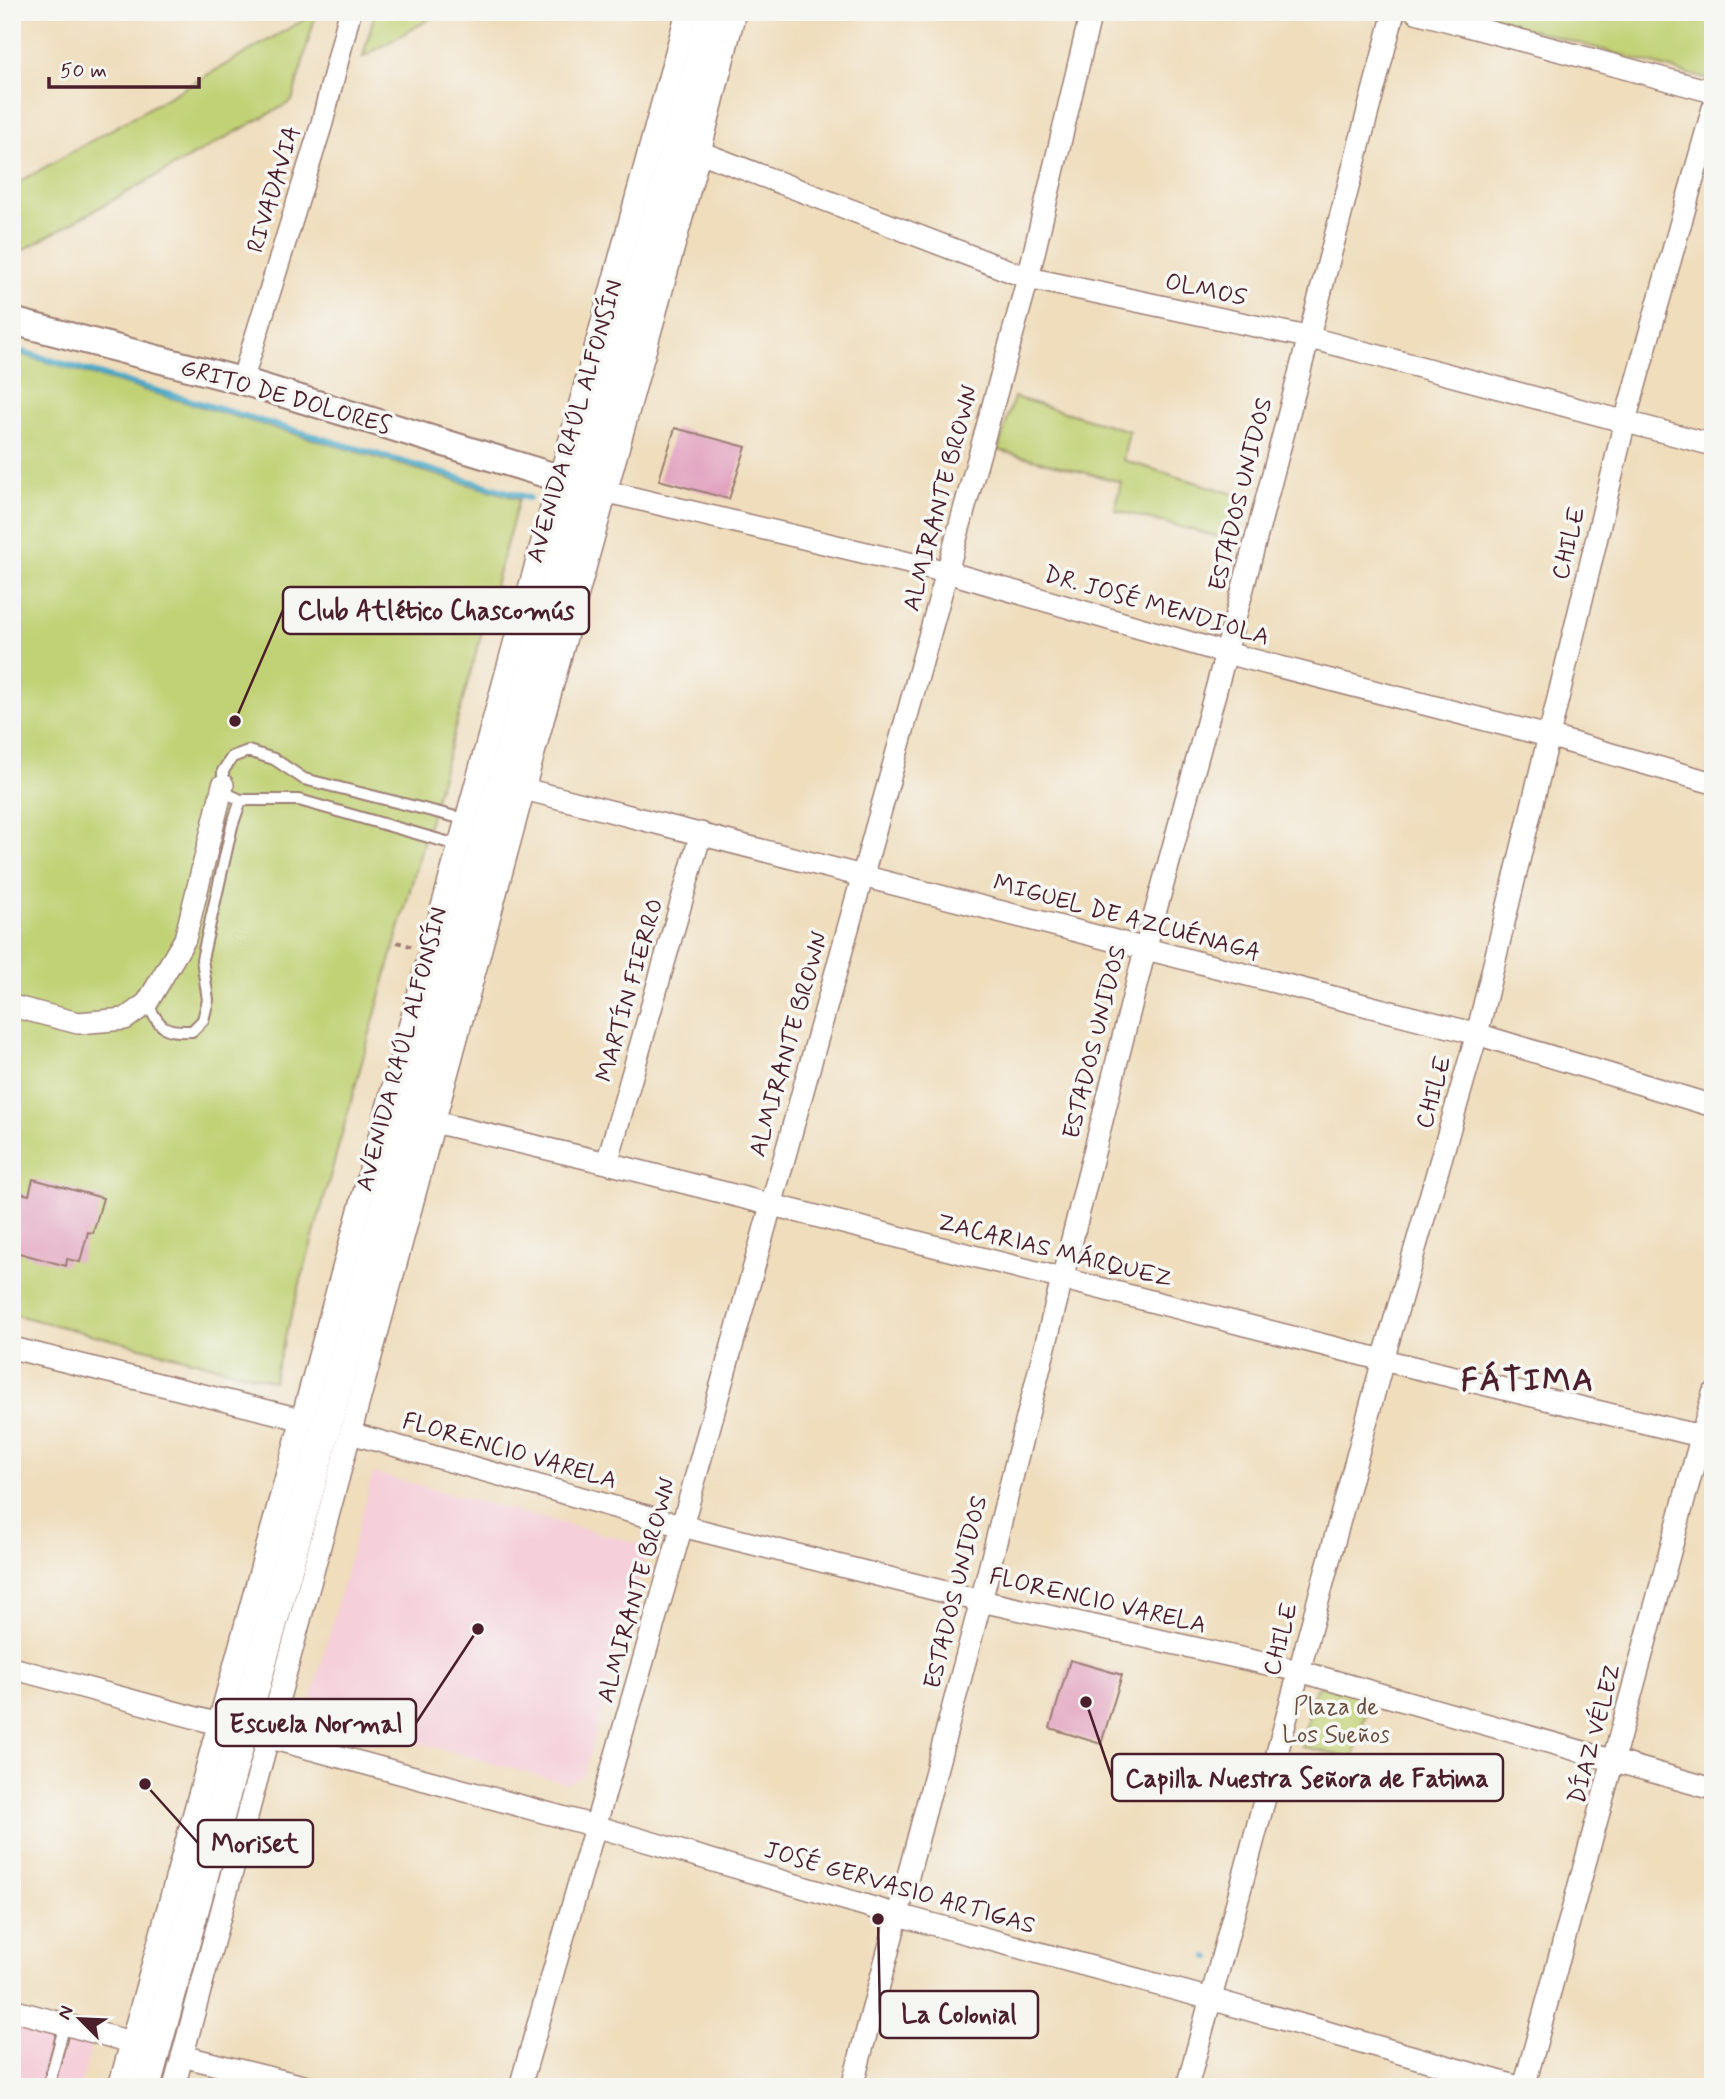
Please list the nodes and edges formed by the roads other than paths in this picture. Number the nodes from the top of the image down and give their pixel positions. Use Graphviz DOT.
graph roads {
  1 [pos="350,12"];
  2 [pos="687,12"];
  3 [pos="713,12"];
  4 [pos="735,12"];
  5 [pos="1091,12"];
  6 [pos="1394,12"];
  7 [pos="1416,12"];
  8 [pos="1713,92"];
  9 [pos="1713,108"];
  10 [pos="700,152"];
  11 [pos="1028,278"];
  12 [pos="12,321"];
  13 [pos="1307,337"];
  14 [pos="242,381"];
  15 [pos="1625,421"];
  16 [pos="1713,445"];
  17 [pos="583,485"];
  18 [pos="947,572"];
  19 [pos="1226,653"];
  20 [pos="1548,736"];
  21 [pos="1713,783"];
  22 [pos="223,785"];
  23 [pos="524,789"];
  24 [pos="241,800"];
  25 [pos="464,819"];
  26 [pos="701,833"];
  27 [pos="457,845"];
  28 [pos="864,874"];
  29 [pos="1145,950"];
  30 [pos="148,1003"];
  31 [pos="12,1006"];
  32 [pos="1477,1034"];
  33 [pos="1713,1106"];
  34 [pos="410,1116"];
  35 [pos="607,1163"];
  36 [pos="769,1206"];
  37 [pos="1062,1279"];
  38 [pos="12,1348"];
  39 [pos="1383,1360"];
  40 [pos="1713,1394"];
  41 [pos="300,1419"];
  42 [pos="350,1433"];
  43 [pos="1707,1437"];
  44 [pos="682,1526"];
  45 [pos="981,1601"];
  46 [pos="12,1668"];
  47 [pos="1299,1671"];
  48 [pos="242,1730"];
  49 [pos="1615,1762"];
  50 [pos="1713,1789"];
  51 [pos="595,1826"];
  52 [pos="898,1915"];
  53 [pos="1210,1999"];
  54 [pos="12,2010"];
  55 [pos="65,2024"];
  56 [pos="156,2049"];
  57 [pos="48,2087"];
  58 [pos="119,2087"];
  59 [pos="145,2087"];
  60 [pos="174,2087"];
  61 [pos="307,2087"];
  62 [pos="520,2087"];
  63 [pos="852,2087"];
  64 [pos="1187,2087"];
  65 [pos="1519,2087"];
  66 [pos="1524,2087"];
  1 -- 14 [label="street, RIVADAVIA"];
  2 -- 17 [label="street, AVENIDA RAÚL ALFONSÍN"];
  3 -- 17 [label="main road, AVENIDA RAÚL ALFONSÍN"];
  4 -- 10 [label="street, AVENIDA RAÚL ALFONSÍN"];
  5 -- 11 [label="street, ALMIRANTE BROWN"];
  6 -- 13 [label="street, ESTADOS UNIDOS"];
  7 -- 8 [label="street"];
  9 -- 15 [label="street, CHILE"];
  10 -- 11 [label="street, OLMOS"];
  10 -- 17 [label="street, AVENIDA RAÚL ALFONSÍN"];
  11 -- 13 [label="street, OLMOS"];
  11 -- 18 [label="street, ALMIRANTE BROWN"];
  12 -- 14 [label="street, GRITO DE DOLORES"];
  13 -- 15 [label="street, OLMOS"];
  13 -- 19 [label="street, ESTADOS UNIDOS"];
  14 -- 17 [label="street, GRITO DE DOLORES"];
  15 -- 16 [label="street, OLMOS"];
  15 -- 20 [label="street, CHILE"];
  17 -- 18 [label="street, DR. JOSÉ MENDIOLA"];
  17 -- 23 [label="street, AVENIDA RAÚL ALFONSÍN"];
  17 -- 25 [label="street, AVENIDA RAÚL ALFONSÍN"];
  17 -- 34 [label="main road, AVENIDA RAÚL ALFONSÍN"];
  18 -- 19 [label="street, DR. JOSÉ MENDIOLA"];
  18 -- 28 [label="street, ALMIRANTE BROWN"];
  19 -- 20 [label="street, DR. JOSÉ MENDIOLA"];
  19 -- 29 [label="street, ESTADOS UNIDOS"];
  20 -- 21 [label="street, DR. JOSÉ MENDIOLA"];
  20 -- 32 [label="street, CHILE"];
  22 -- 24 [label="lane"];
  22 -- 25 [label="lane"];
  22 -- 30 [label="street"];
  23 -- 26 [label="street, MIGUEL DE AZCUÉNAGA"];
  23 -- 34 [label="street, AVENIDA RAÚL ALFONSÍN"];
  24 -- 27 [label="lane"];
  24 -- 30 [label="lane"];
  25 -- 27 [label="street, AVENIDA RAÚL ALFONSÍN"];
  26 -- 28 [label="street, MIGUEL DE AZCUÉNAGA"];
  26 -- 35 [label="street, MARTÍN FIERRO"];
  27 -- 34 [label="street, AVENIDA RAÚL ALFONSÍN"];
  28 -- 29 [label="street, MIGUEL DE AZCUÉNAGA"];
  28 -- 36 [label="street, ALMIRANTE BROWN"];
  29 -- 32 [label="street, MIGUEL DE AZCUÉNAGA"];
  29 -- 37 [label="street, ESTADOS UNIDOS"];
  30 -- 31 [label="street"];
  32 -- 33 [label="street, MIGUEL DE AZCUÉNAGA"];
  32 -- 39 [label="street, CHILE"];
  34 -- 35 [label="street, ZACARIAS MÁRQUEZ"];
  34 -- 41 [label="street, AVENIDA RAÚL ALFONSÍN"];
  34 -- 42 [label="street, AVENIDA RAÚL ALFONSÍN"];
  34 -- 48 [label="main road, AVENIDA RAÚL ALFONSÍN"];
  35 -- 36 [label="street, ZACARIAS MÁRQUEZ"];
  36 -- 37 [label="street, ZACARIAS MÁRQUEZ"];
  36 -- 44 [label="street, ALMIRANTE BROWN"];
  37 -- 39 [label="street, ZACARIAS MÁRQUEZ"];
  37 -- 45 [label="street, ESTADOS UNIDOS"];
  38 -- 41 [label="street"];
  39 -- 43 [label="street, ZACARIAS MÁRQUEZ"];
  39 -- 47 [label="street, CHILE"];
  40 -- 43 [label="street, DÍAZ VÉLEZ"];
  41 -- 48 [label="street, AVENIDA RAÚL ALFONSÍN"];
  42 -- 44 [label="street, FLORENCIO VARELA"];
  42 -- 48 [label="street, AVENIDA RAÚL ALFONSÍN"];
  43 -- 49 [label="street, DÍAZ VÉLEZ"];
  44 -- 45 [label="street, FLORENCIO VARELA"];
  44 -- 51 [label="street, ALMIRANTE BROWN"];
  45 -- 47 [label="street, FLORENCIO VARELA"];
  45 -- 52 [label="street, ESTADOS UNIDOS"];
  46 -- 48 [label="street, JOSÉ GERVASIO ARTIGAS"];
  47 -- 49 [label="street, FLORENCIO VARELA"];
  47 -- 53 [label="street, CHILE"];
  48 -- 51 [label="street, JOSÉ GERVASIO ARTIGAS"];
  48 -- 56 [label="main road, AVENIDA RAÚL ALFONSÍN"];
  49 -- 50 [label="street, FLORENCIO VARELA"];
  49 -- 66 [label="street, DÍAZ VÉLEZ"];
  51 -- 52 [label="street, JOSÉ GERVASIO ARTIGAS"];
  51 -- 62 [label="street, ALMIRANTE BROWN"];
  52 -- 53 [label="street, JOSÉ GERVASIO ARTIGAS"];
  52 -- 63 [label="street, ESTADOS UNIDOS"];
  53 -- 64 [label="street, CHILE"];
  53 -- 65 [label="street, JOSÉ GERVASIO ARTIGAS"];
  54 -- 55 [label="street"];
  55 -- 56 [label="street"];
  55 -- 57 [label="lane"];
  56 -- 58 [label="street, AVENIDA RAÚL ALFONSÍN"];
  56 -- 59 [label="main road, AVENIDA RAÚL ALFONSÍN"];
  56 -- 60 [label="street, AVENIDA RAÚL ALFONSÍN"];
  56 -- 61 [label="street"];
}
